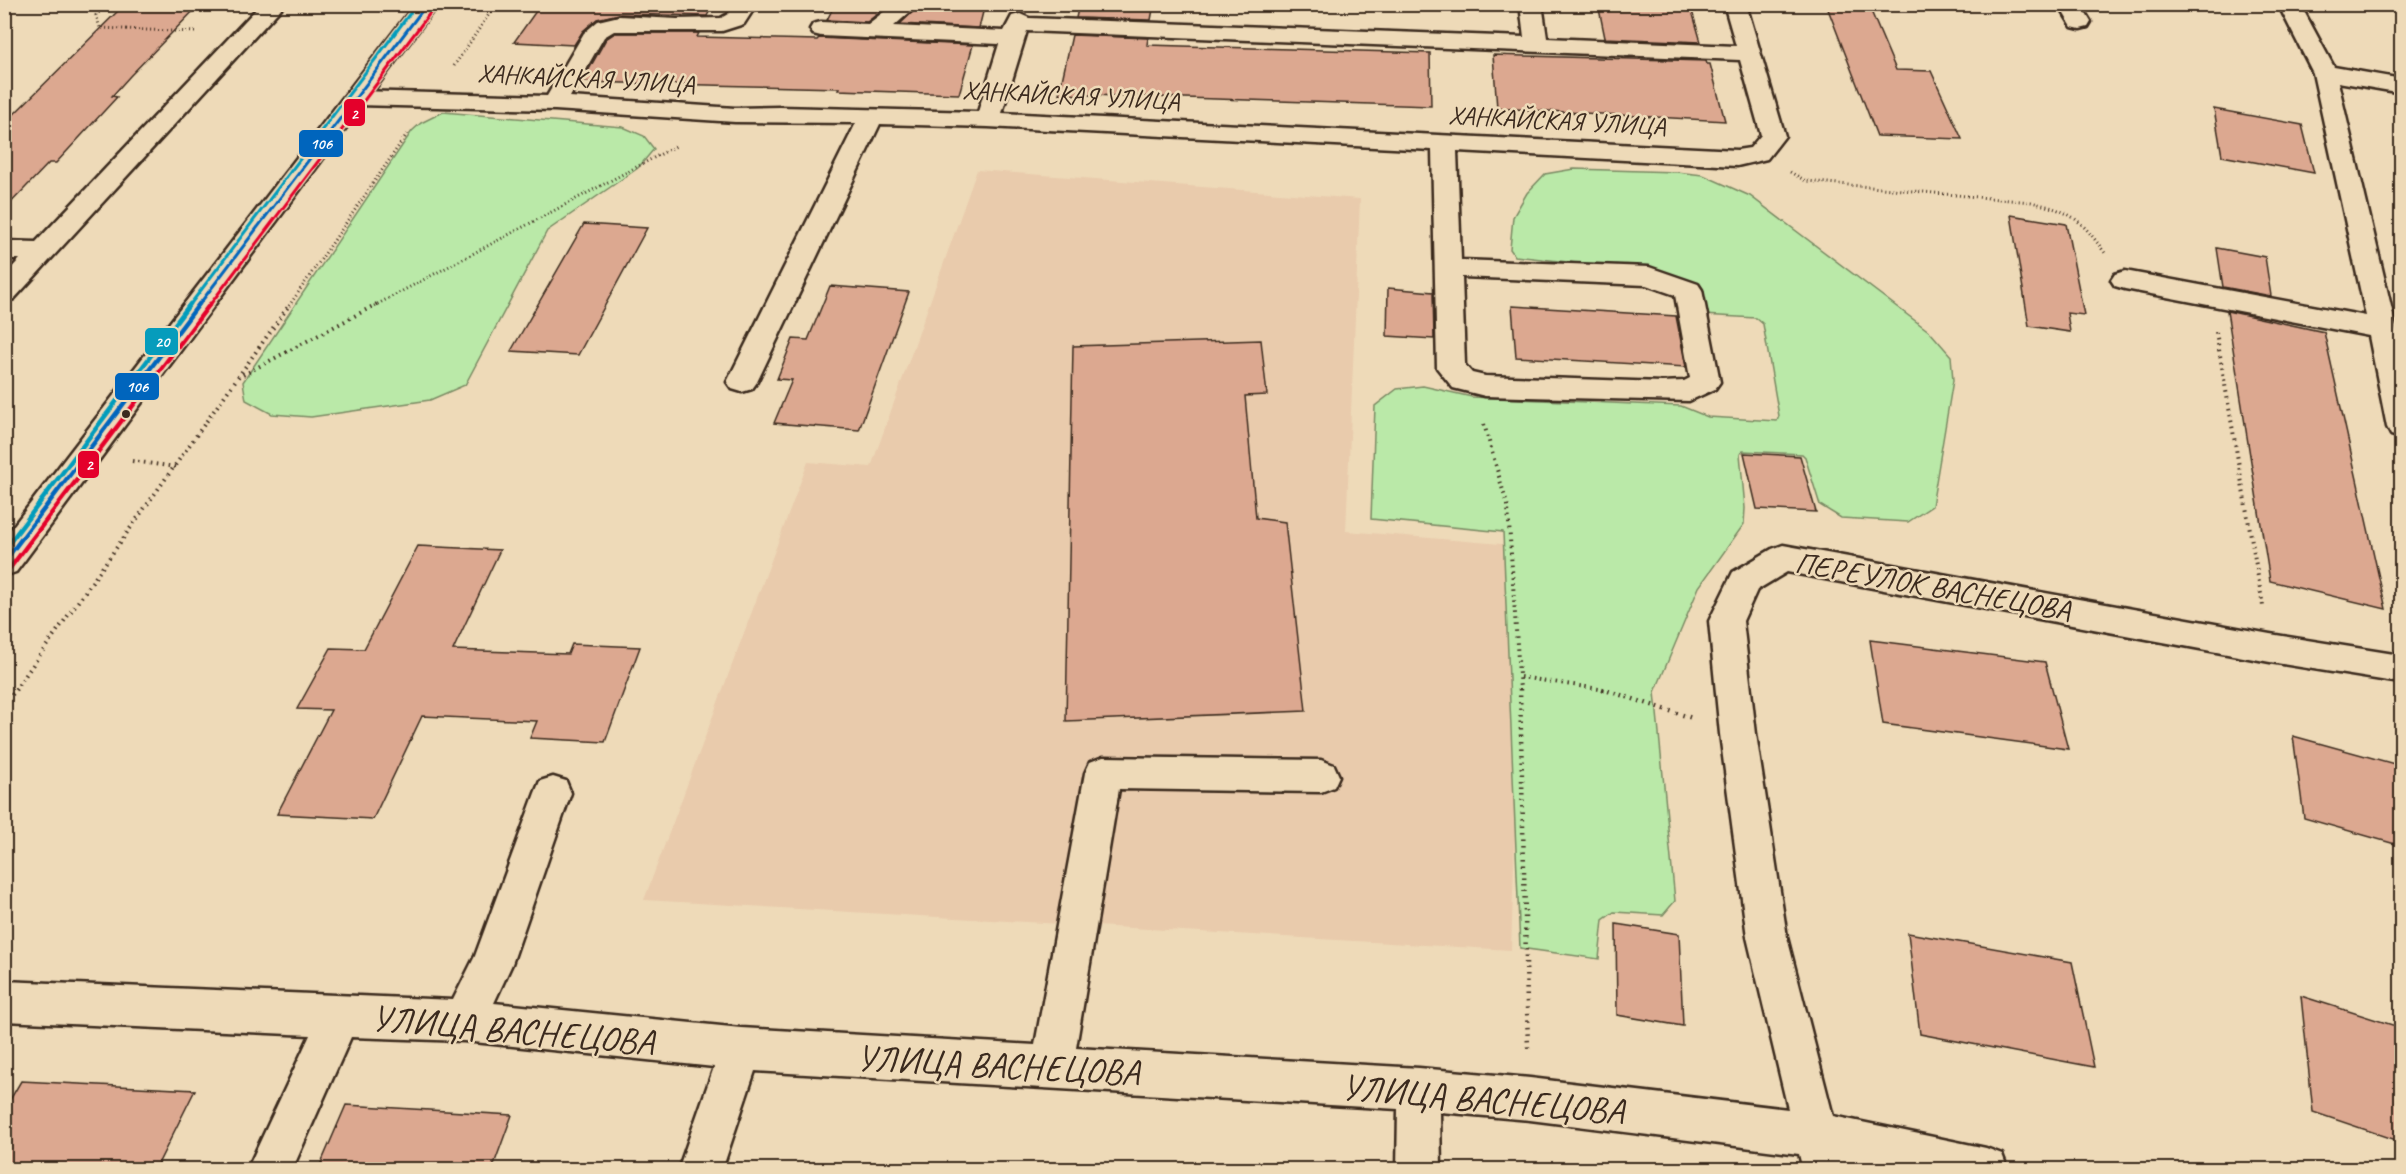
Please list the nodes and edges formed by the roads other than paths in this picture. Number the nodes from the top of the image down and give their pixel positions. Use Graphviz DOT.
graph roads {
  1 [pos="274,4"];
  2 [pos="427,4"];
  3 [pos="746,4"];
  4 [pos="908,4"];
  5 [pos="1531,4"];
  6 [pos="1735,4"];
  7 [pos="2289,4"];
  8 [pos="1019,22"];
  9 [pos="821,28"];
  10 [pos="875,30"];
  11 [pos="1537,45"];
  12 [pos="1750,54"];
  13 [pos="2325,72"];
  14 [pos="2402,86"];
  15 [pos="357,98"];
  16 [pos="555,103"];
  17 [pos="872,116"];
  18 [pos="988,120"];
  19 [pos="1444,143"];
  20 [pos="4,250"];
  21 [pos="43,251"];
  22 [pos="1448,268"];
  23 [pos="2125,280"];
  24 [pos="4,293"];
  25 [pos="2383,329"];
  26 [pos="742,382"];
  27 [pos="2402,427"];
  28 [pos="4,564"];
  29 [pos="2402,667"];
  30 [pos="1321,776"];
  31 [pos="553,793"];
  32 [pos="4,1002"];
  33 [pos="340,1015"];
  34 [pos="464,1021"];
  35 [pos="741,1048"];
  36 [pos="1052,1067"];
  37 [pos="1419,1089"];
  38 [pos="1820,1152"];
  39 [pos="269,1170"];
  40 [pos="700,1170"];
  41 [pos="1419,1170"];
  42 [pos="1986,1170"];
  1 -- 21 [label="street"];
  2 -- 15 [label="street"];
  3 -- 16 [label="street"];
  4 -- 10 [label="street"];
  5 -- 11 [label="street"];
  6 -- 12 [label="street"];
  7 -- 13 [label="street"];
  8 -- 10 [label="street"];
  8 -- 11 [label="street"];
  8 -- 18 [label="street"];
  9 -- 10 [label="street"];
  11 -- 12 [label="street"];
  12 -- 19 [label="street, ХАНКАЙСКАЯ УЛИЦА"];
  13 -- 14 [label="street"];
  13 -- 25 [label="street"];
  15 -- 16 [label="street, ХАНКАЙСКАЯ УЛИЦА"];
  15 -- 28 [label="street"];
  16 -- 17 [label="street, ХАНКАЙСКАЯ УЛИЦА"];
  17 -- 18 [label="street, ХАНКАЙСКАЯ УЛИЦА"];
  17 -- 26 [label="street"];
  18 -- 19 [label="street, ХАНКАЙСКАЯ УЛИЦА"];
  19 -- 22 [label="street"];
  20 -- 21 [label="street"];
  21 -- 24 [label="street"];
  22 -- 22 [label="street"];
  23 -- 25 [label="street"];
  25 -- 27 [label="street"];
  29 -- 38 [label="street, ПЕРЕУЛОК ВАСНЕЦОВА"];
  30 -- 36 [label="street"];
  31 -- 34 [label="street"];
  32 -- 33 [label="street, УЛИЦА ВАСНЕЦОВА"];
  33 -- 34 [label="street, УЛИЦА ВАСНЕЦОВА"];
  33 -- 39 [label="street"];
  34 -- 35 [label="street, УЛИЦА ВАСНЕЦОВА"];
  35 -- 36 [label="street, УЛИЦА ВАСНЕЦОВА"];
  35 -- 40 [label="street"];
  36 -- 37 [label="street, УЛИЦА ВАСНЕЦОВА"];
  37 -- 38 [label="street, УЛИЦА ВАСНЕЦОВА"];
  37 -- 41 [label="street"];
  38 -- 42 [label="street, УЛИЦА ВАСНЕЦОВА"];
}
